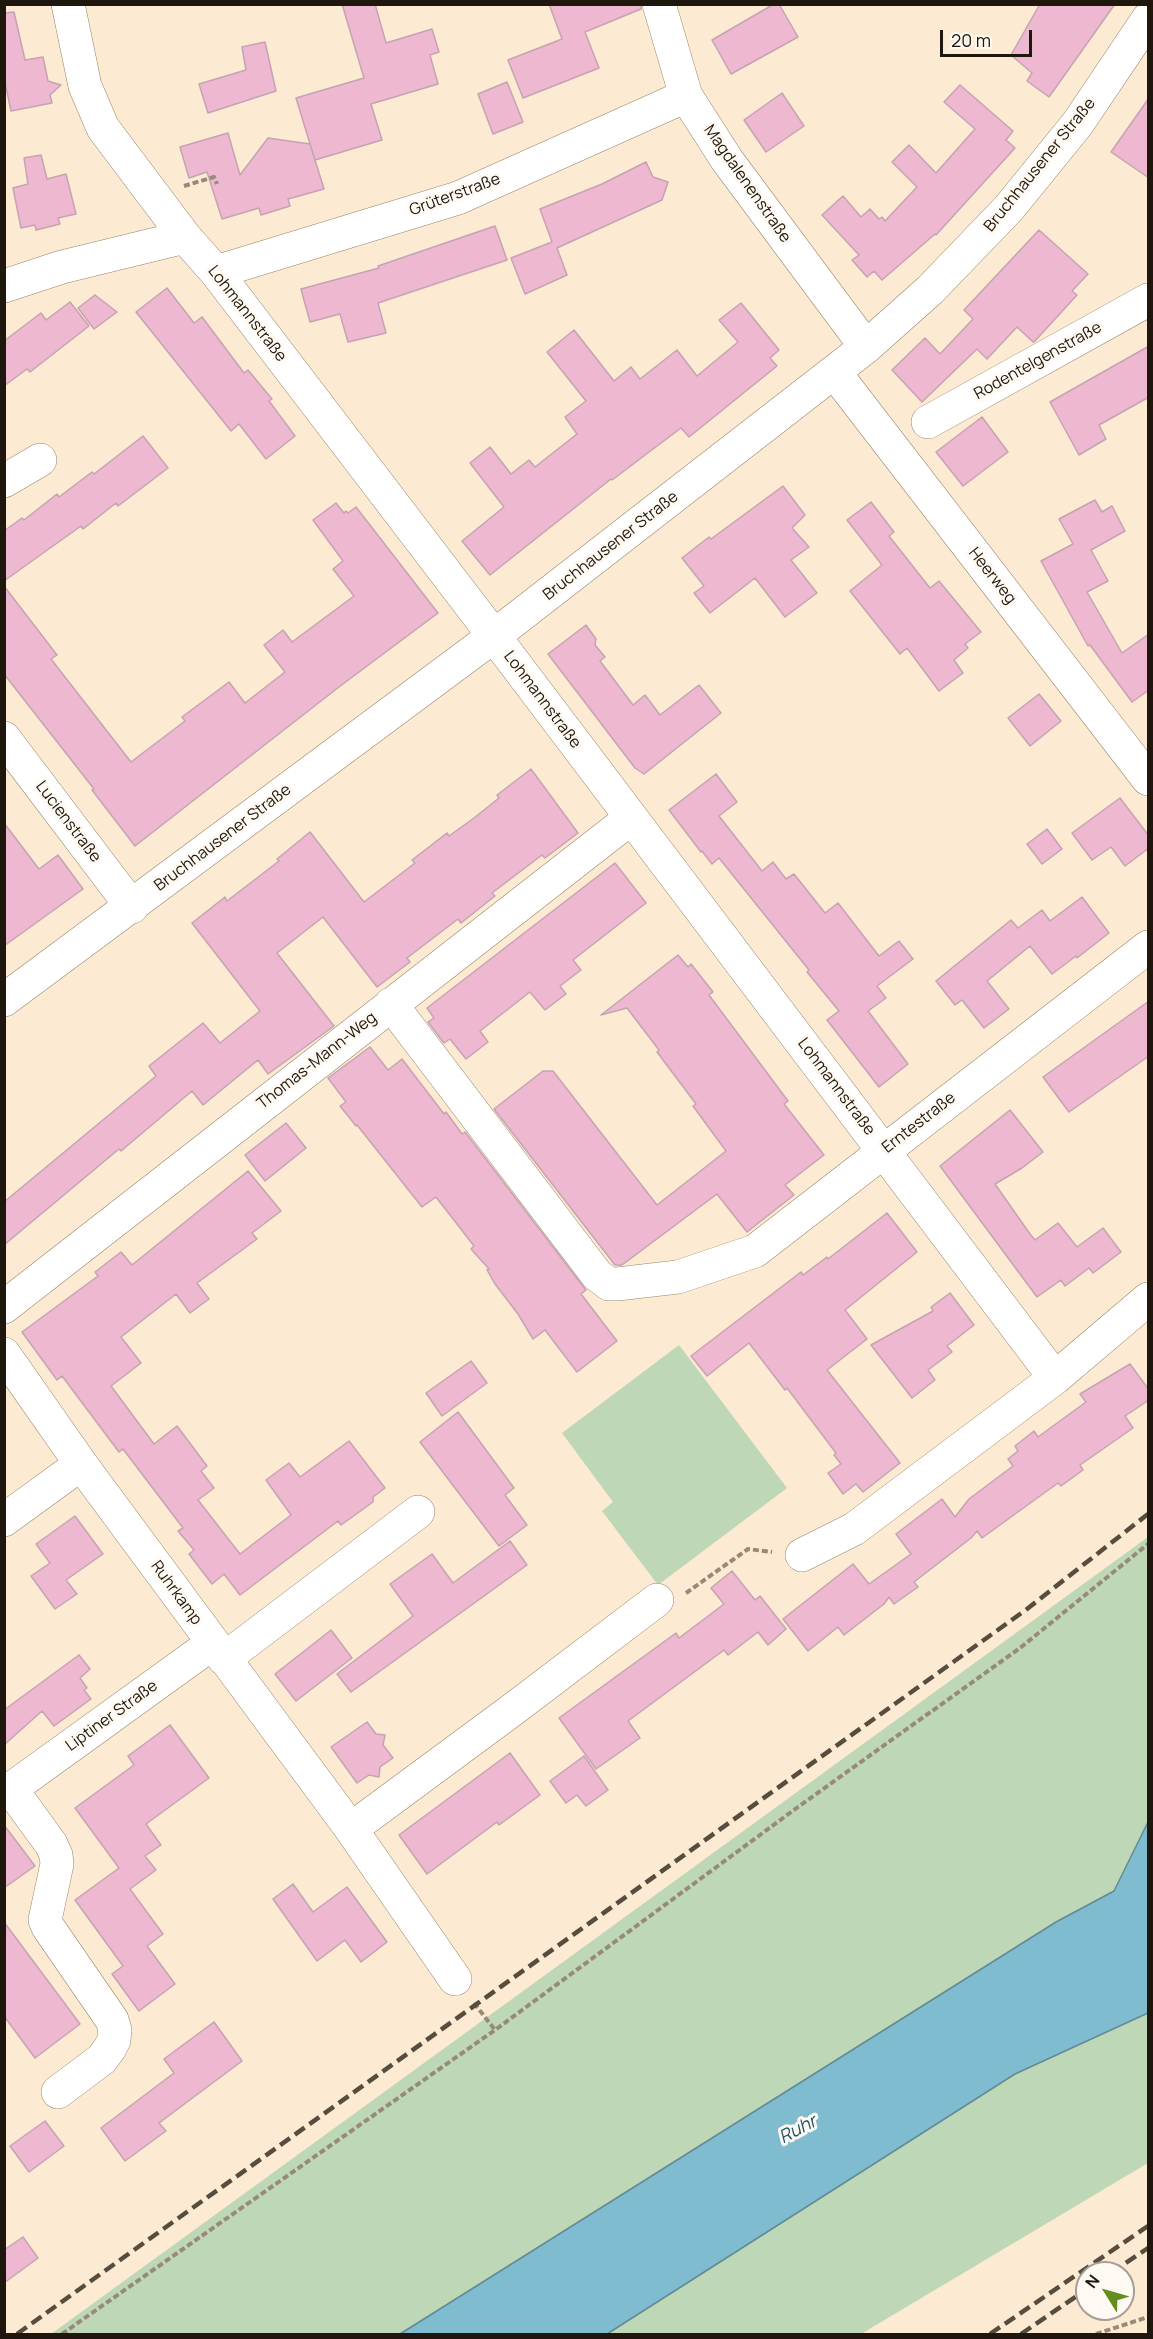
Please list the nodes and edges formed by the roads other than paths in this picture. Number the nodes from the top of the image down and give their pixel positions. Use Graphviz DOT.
graph roads {
  1 [pos="68,4"];
  2 [pos="658,4"];
  3 [pos="1149,19"];
  4 [pos="686,96"];
  5 [pos="185,237"];
  6 [pos="216,272"];
  7 [pos="4,286"];
  8 [pos="1149,300"];
  9 [pos="866,347"];
  10 [pos="835,373"];
  11 [pos="928,422"];
  12 [pos="40,460"];
  13 [pos="4,481"];
  14 [pos="494,636"];
  15 [pos="4,738"];
  16 [pos="1149,779"];
  17 [pos="631,818"];
  18 [pos="132,907"];
  19 [pos="1149,947"];
  20 [pos="4,1000"];
  21 [pos="391,1004"];
  22 [pos="884,1150"];
  23 [pos="1149,1299"];
  24 [pos="4,1306"];
  25 [pos="4,1354"];
  26 [pos="1055,1378"];
  27 [pos="81,1464"];
  28 [pos="418,1512"];
  29 [pos="4,1520"];
  30 [pos="802,1555"];
  31 [pos="657,1600"];
  32 [pos="219,1651"];
  33 [pos="8,1791"];
  34 [pos="351,1829"];
  35 [pos="455,1979"];
  36 [pos="58,2092"];
  1 -- 5 [label="street, Lohmannstraße"];
  2 -- 4 [label="street, Magdalenenstraße"];
  3 -- 9 [label="street, Bruchhausener Straße"];
  4 -- 6 [label="street, Grüterstraße"];
  4 -- 9 [label="street, Magdalenenstraße"];
  5 -- 6 [label="street, Lohmannstraße"];
  5 -- 7 [label="street"];
  6 -- 14 [label="street, Lohmannstraße"];
  8 -- 11 [label="street, Rodentelgenstraße"];
  9 -- 10 [label="street, Bruchhausener Straße"];
  10 -- 14 [label="street, Bruchhausener Straße"];
  10 -- 16 [label="street, Heerweg"];
  12 -- 13 [label="street"];
  14 -- 17 [label="street, Lohmannstraße"];
  14 -- 18 [label="street, Bruchhausener Straße"];
  15 -- 18 [label="street, Lucienstraße"];
  17 -- 21 [label="street, Thomas-Mann-Weg"];
  17 -- 22 [label="street, Lohmannstraße"];
  18 -- 20 [label="street, Bruchhausener Straße"];
  19 -- 22 [label="street, Erntestraße"];
  21 -- 22 [label="street, Erntestraße"];
  21 -- 24 [label="street, Thomas-Mann-Weg"];
  22 -- 26 [label="street, Lohmannstraße"];
  23 -- 26 [label="street"];
  25 -- 27 [label="street, Ruhrkamp"];
  26 -- 30 [label="street"];
  27 -- 29 [label="street"];
  27 -- 32 [label="street, Ruhrkamp"];
  28 -- 32 [label="street, Liptiner Straße"];
  31 -- 34 [label="street"];
  32 -- 33 [label="street, Liptiner Straße"];
  32 -- 34 [label="street, Ruhrkamp"];
  33 -- 36 [label="street, Liptiner Straße"];
  34 -- 35 [label="street, Ruhrkamp"];
}
